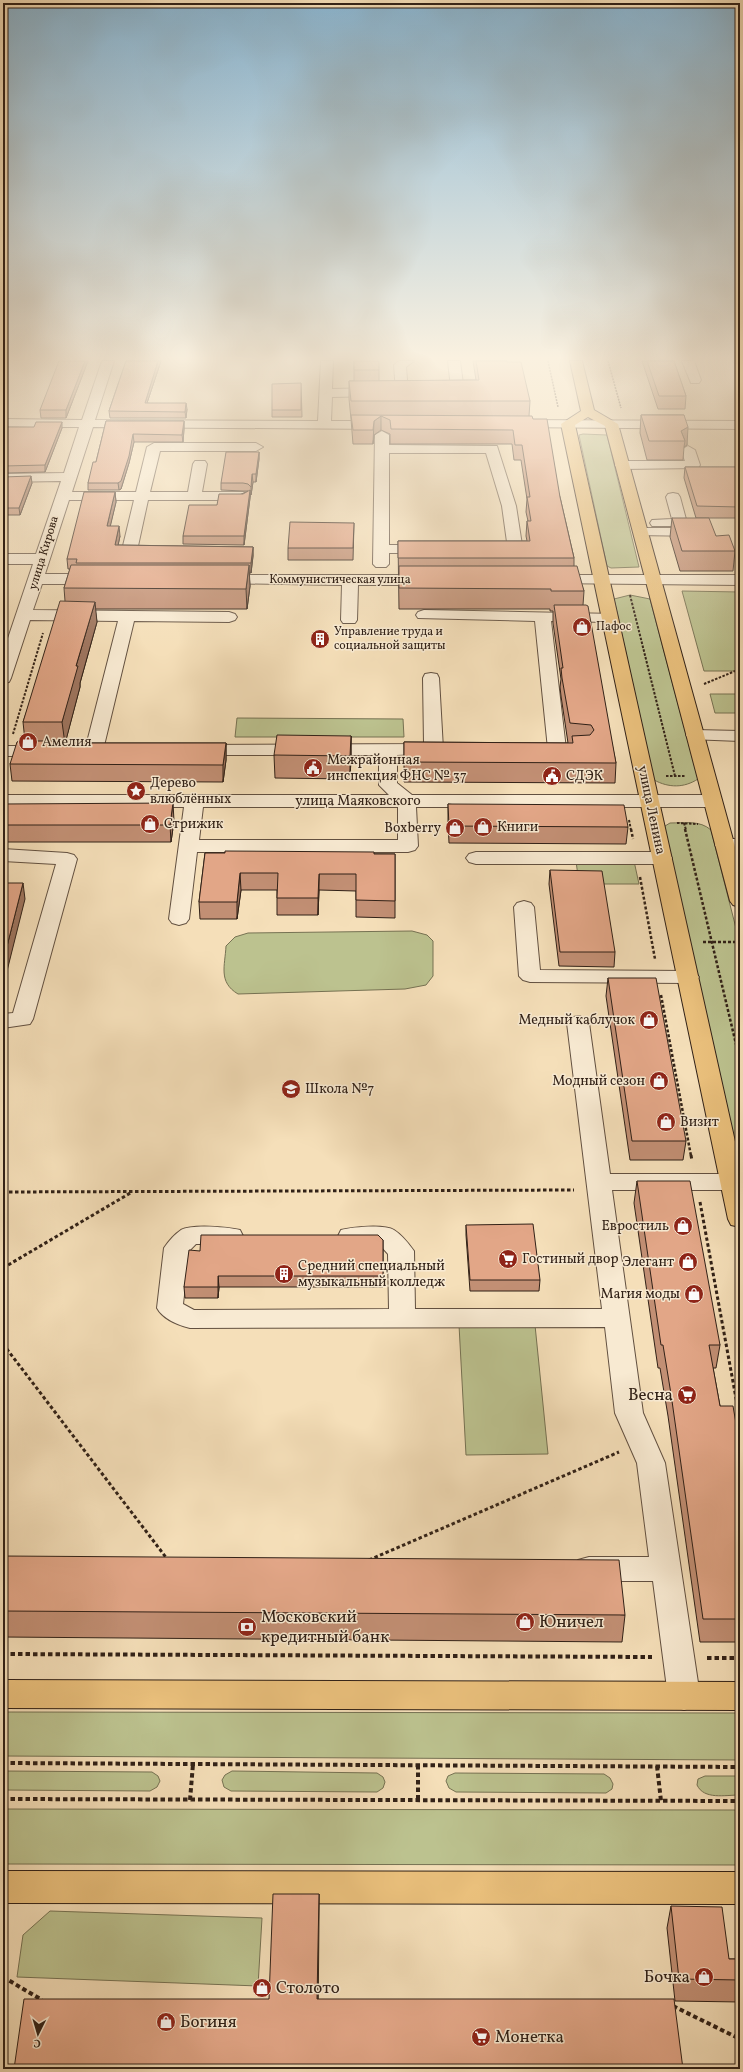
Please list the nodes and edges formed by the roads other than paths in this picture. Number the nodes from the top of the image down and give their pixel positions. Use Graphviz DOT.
graph roads {
  1 [pos="75,458"];
  2 [pos="151,458"];
  3 [pos="382,458"];
  4 [pos="495,458"];
  5 [pos="573,458"];
  6 [pos="620,458"];
  7 [pos="691,458"];
  8 [pos="200,464"];
  9 [pos="622,465"];
  10 [pos="69,477"];
  11 [pos="3,478"];
  12 [pos="62,496"];
  13 [pos="142,496"];
  14 [pos="194,496"];
  15 [pos="243,496"];
  16 [pos="673,497"];
  17 [pos="639,527"];
  18 [pos="714,532"];
  19 [pos="381,549"];
  20 [pos="443,550"];
  21 [pos="473,550"];
  22 [pos="3,559"];
  23 [pos="41,559"];
  24 [pos="154,565"];
  25 [pos="36,579"];
  26 [pos="112,579"];
  27 [pos="206,580"];
  28 [pos="350,580"];
  29 [pos="382,580"];
  30 [pos="446,580"];
  31 [pos="534,580"];
  32 [pos="602,580"];
  33 [pos="654,580"];
  34 [pos="740,580"];
  35 [pos="24,615"];
  36 [pos="424,615"];
  37 [pos="127,616"];
  38 [pos="542,616"];
  39 [pos="229,617"];
  40 [pos="609,617"];
  41 [pos="349,620"];
  42 [pos="3,678"];
  43 [pos="431,678"];
  44 [pos="695,736"];
  45 [pos="740,736"];
  46 [pos="576,749"];
  47 [pos="181,750"];
  48 [pos="388,750"];
  49 [pos="6,751"];
  50 [pos="3,801"];
  51 [pos="194,801"];
  52 [pos="407,801"];
  53 [pos="650,801"];
  54 [pos="713,801"];
  55 [pos="733,845"];
  56 [pos="188,846"];
  57 [pos="3,854"];
  58 [pos="476,858"];
  59 [pos="662,858"];
  60 [pos="740,901"];
  61 [pos="524,907"];
  62 [pos="179,919"];
  63 [pos="688,977"];
  64 [pos="3,1021"];
  65 [pos="578,1022"];
  66 [pos="732,1182"];
  67 [pos="599,1186"];
  68 [pos="740,1219"];
  69 [pos="252,1236"];
  70 [pos="331,1236"];
  71 [pos="402,1318"];
  72 [pos="616,1318"];
  73 [pos="562,1568"];
  74 [pos="666,1569"];
  75 [pos="3,1694"];
  76 [pos="684,1696"];
  77 [pos="740,1696"];
  78 [pos="3,1887"];
  79 [pos="740,1888"];
  1 -- 10 [label="street, улица Кирова"];
  2 -- 13 [label="street"];
  3 -- 19 [label="street"];
  4 -- 21 [label="street"];
  5 -- 32 [label="main road, улица Ленина"];
  6 -- 9 [label="main road"];
  7 -- 9 [label="street"];
  8 -- 14 [label="street"];
  9 -- 17 [label="main road"];
  10 -- 11 [label="street"];
  10 -- 12 [label="street, улица Кирова"];
  12 -- 13 [label="street"];
  12 -- 23 [label="street, улица Кирова"];
  13 -- 14 [label="street"];
  13 -- 24 [label="street"];
  14 -- 15 [label="street"];
  16 -- 17 [label="street"];
  17 -- 18 [label="street"];
  17 -- 33 [label="main road"];
  19 -- 20 [label="street"];
  19 -- 29 [label="street"];
  22 -- 23 [label="street"];
  23 -- 25 [label="street, улица Кирова"];
  25 -- 26 [label="street"];
  25 -- 35 [label="street, улица Кирова"];
  27 -- 28 [label="street, Коммунистическая улица"];
  28 -- 29 [label="street, Коммунистическая улица"];
  28 -- 41 [label="street"];
  29 -- 30 [label="street, Коммунистическая улица"];
  31 -- 32 [label="street"];
  32 -- 33 [label="street"];
  32 -- 40 [label="main road, улица Ленина"];
  33 -- 34 [label="street"];
  33 -- 44 [label="main road"];
  35 -- 37 [label="street"];
  35 -- 42 [label="street, улица Кирова"];
  36 -- 38 [label="street"];
  37 -- 39 [label="street"];
  37 -- 49 [label="street"];
  38 -- 40 [label="street"];
  38 -- 46 [label="street"];
  40 -- 53 [label="main road, улица Ленина"];
  43 -- 48 [label="street"];
  44 -- 45 [label="street"];
  44 -- 54 [label="main road"];
  47 -- 48 [label="street"];
  48 -- 52 [label="street"];
  50 -- 51 [label="street, улица Маяковского"];
  51 -- 52 [label="street, улица Маяковского"];
  51 -- 56 [label="street"];
  52 -- 53 [label="street, улица Маяковского"];
  52 -- 56 [label="street"];
  53 -- 54 [label="street, улица Маяковского"];
  53 -- 59 [label="main road, улица Ленина"];
  54 -- 55 [label="main road"];
  55 -- 60 [label="main road"];
  56 -- 62 [label="street"];
  57 -- 64 [label="street"];
  58 -- 59 [label="street"];
  59 -- 63 [label="main road, улица Ленина"];
  61 -- 63 [label="street"];
  63 -- 66 [label="main road, улица Ленина"];
  65 -- 67 [label="street"];
  66 -- 67 [label="street"];
  66 -- 68 [label="main road, улица Ленина"];
  67 -- 72 [label="street"];
  69 -- 71 [label="street"];
  70 -- 71 [label="street"];
  71 -- 72 [label="street"];
  72 -- 74 [label="street"];
  73 -- 74 [label="street"];
  74 -- 76 [label="street"];
  75 -- 76 [label="main road"];
  76 -- 77 [label="main road"];
  78 -- 79 [label="main road"];
}
